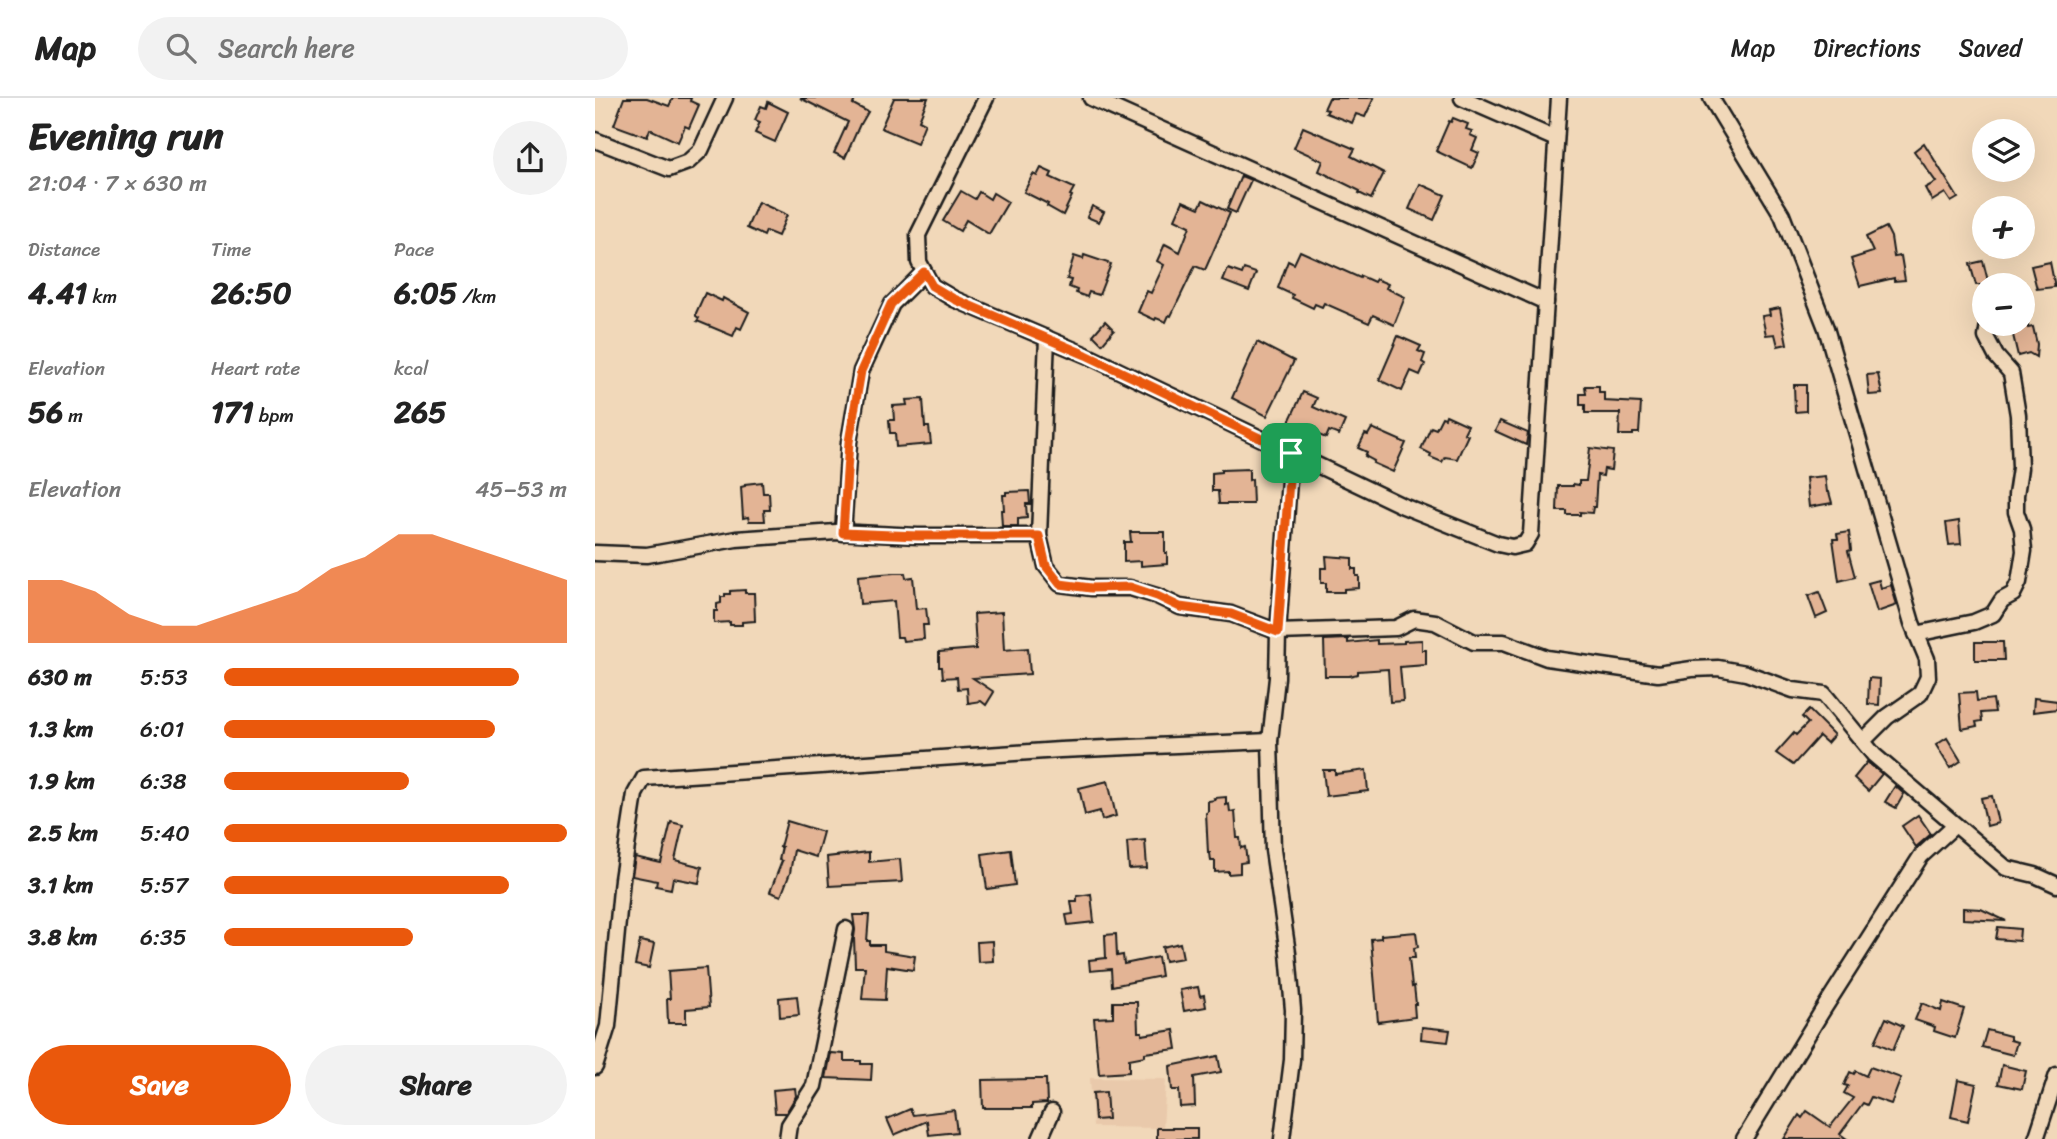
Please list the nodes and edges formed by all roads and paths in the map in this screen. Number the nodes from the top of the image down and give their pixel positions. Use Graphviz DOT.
graph roads {
  1 [pos="725,98"];
  2 [pos="986,98"];
  3 [pos="1091,98"];
  4 [pos="1462,98"];
  5 [pos="1559,98"];
  6 [pos="1711,98"];
  7 [pos="1556,138"];
  8 [pos="595,140"];
  9 [pos="924,272"];
  10 [pos="1546,302"];
  11 [pos="1986,336"];
  12 [pos="1047,338"];
  13 [pos="1291,453"];
  14 [pos="843,533"];
  15 [pos="1039,536"];
  16 [pos="595,553"];
  17 [pos="1278,632"];
  18 [pos="1916,634"];
  19 [pos="1270,741"];
  20 [pos="1863,741"];
  21 [pos="1955,825"];
  22 [pos="2057,885"];
  23 [pos="846,929"];
  24 [pos="602,1018"];
  25 [pos="595,1068"];
  26 [pos="2057,1075"];
  27 [pos="1052,1112"];
  28 [pos="787,1139"];
  29 [pos="1040,1139"];
  30 [pos="1282,1139"];
  31 [pos="1744,1139"];
  32 [pos="2036,1139"];
  1 -- 8 [label="street"];
  2 -- 9 [label="street"];
  3 -- 10 [label="street"];
  4 -- 7 [label="street"];
  5 -- 7 [label="street"];
  6 -- 18 [label="street"];
  7 -- 10 [label="street"];
  9 -- 12 [label="street"];
  9 -- 14 [label="street"];
  10 -- 13 [label="street"];
  11 -- 18 [label="street"];
  12 -- 13 [label="street"];
  12 -- 15 [label="street"];
  13 -- 17 [label="street"];
  14 -- 15 [label="street"];
  14 -- 16 [label="street"];
  15 -- 17 [label="street"];
  17 -- 19 [label="street"];
  17 -- 20 [label="street"];
  18 -- 20 [label="street"];
  19 -- 24 [label="street"];
  19 -- 30 [label="street"];
  20 -- 21 [label="street"];
  21 -- 22 [label="street"];
  21 -- 31 [label="street"];
  23 -- 28 [label="street"];
  24 -- 25 [label="street"];
  26 -- 32 [label="street"];
  27 -- 29 [label="street"];
}
